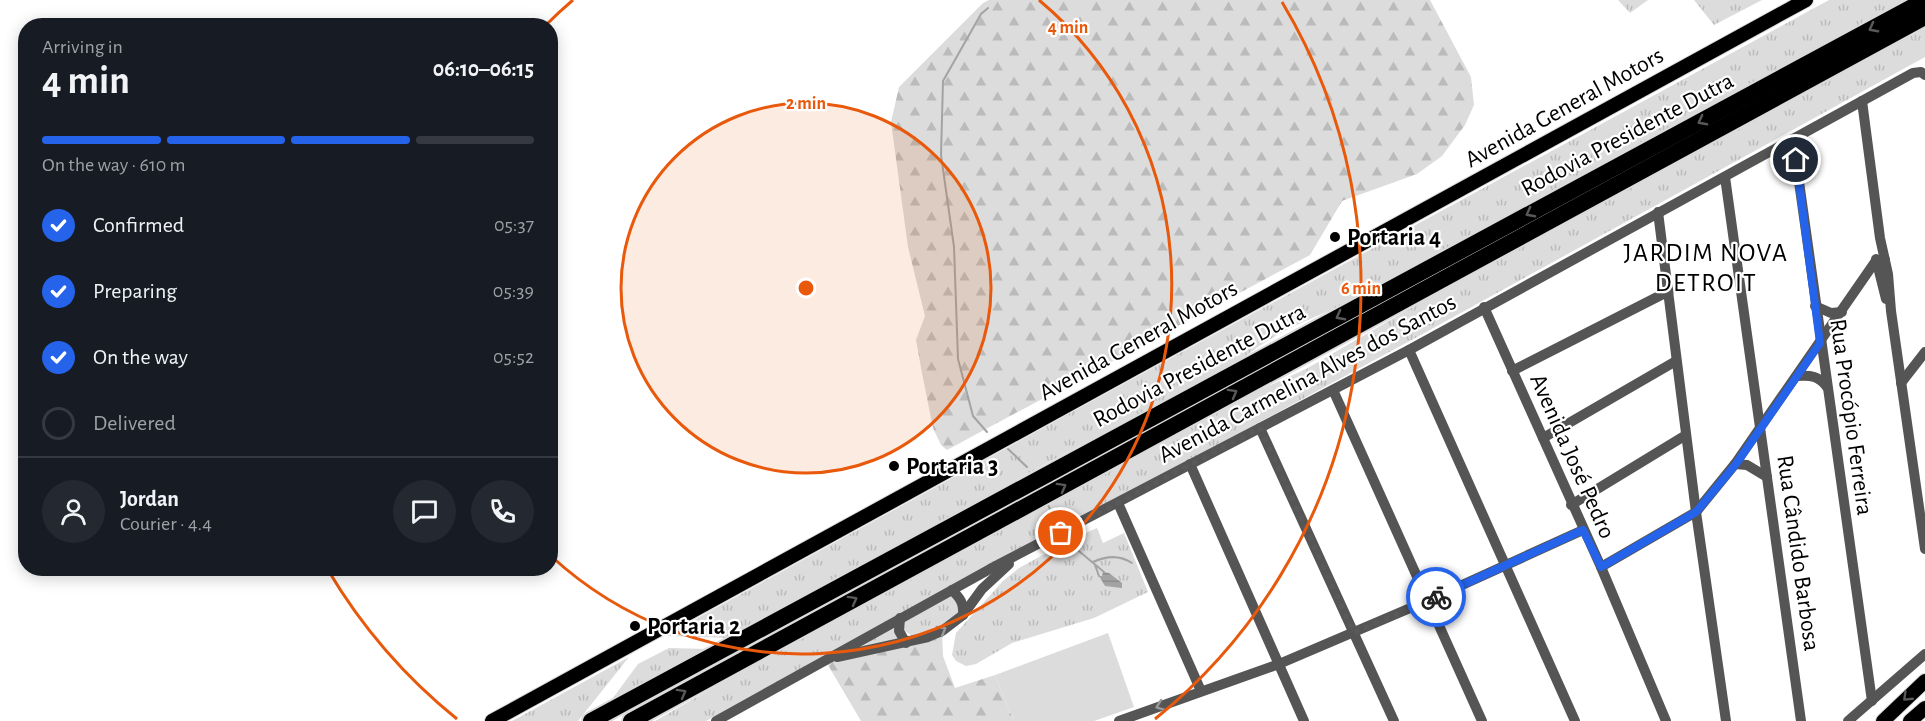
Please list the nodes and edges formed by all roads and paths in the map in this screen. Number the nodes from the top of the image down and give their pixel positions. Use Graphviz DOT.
graph roads {
  1 [pos="1806,0"];
  2 [pos="1925,0"];
  3 [pos="1925,17"];
  4 [pos="1923,74"];
  5 [pos="1862,101"];
  6 [pos="1793,139"];
  7 [pos="1725,177"];
  8 [pos="1658,212"];
  9 [pos="1880,261"];
  10 [pos="1883,279"];
  11 [pos="1864,283"];
  12 [pos="1669,291"];
  13 [pos="1815,306"];
  14 [pos="1484,308"];
  15 [pos="1842,312"];
  16 [pos="1820,343"];
  17 [pos="1409,350"];
  18 [pos="1925,352"];
  19 [pos="1677,361"];
  20 [pos="1512,371"];
  21 [pos="1797,376"];
  22 [pos="1901,384"];
  23 [pos="1827,387"];
  24 [pos="1333,390"];
  25 [pos="1755,396"];
  26 [pos="1779,403"];
  27 [pos="1260,428"];
  28 [pos="1760,429"];
  29 [pos="1686,435"];
  30 [pos="1543,438"];
  31 [pos="1190,464"];
  32 [pos="1736,464"];
  33 [pos="1767,477"];
  34 [pos="1118,503"];
  35 [pos="1571,505"];
  36 [pos="1696,512"];
  37 [pos="1583,530"];
  38 [pos="1925,549"];
  39 [pos="1023,553"];
  40 [pos="1506,565"];
  41 [pos="1601,567"];
  42 [pos="952,590"];
  43 [pos="1429,600"];
  44 [pos="963,615"];
  45 [pos="900,618"];
  46 [pos="1354,633"];
  47 [pos="906,643"];
  48 [pos="1925,654"];
  49 [pos="825,660"];
  50 [pos="1279,664"];
  51 [pos="1925,681"];
  52 [pos="1201,691"];
  53 [pos="1872,701"];
  54 [pos="660,705"];
  55 [pos="1925,708"];
  56 [pos="1887,719"];
  57 [pos="492,721"];
  58 [pos="591,721"];
  59 [pos="631,721"];
  60 [pos="642,721"];
  61 [pos="716,721"];
  62 [pos="1119,721"];
  63 [pos="1304,721"];
  64 [pos="1394,721"];
  65 [pos="1482,721"];
  66 [pos="1575,721"];
  67 [pos="1666,721"];
  68 [pos="1726,721"];
  69 [pos="1801,721"];
  70 [pos="1848,721"];
  71 [pos="1910,721"];
  1 -- 57 [label="main road, Avenida General Motors"];
  2 -- 58 [label="highway, Rodovia Presidente Dutra, one-way"];
  54 -- 3 [label="highway, Rodovia Presidente Dutra, one-way"];
  4 -- 5 [label="street, Avenida Carmelina Alves dos Santos"];
  5 -- 6 [label="street, Avenida Carmelina Alves dos Santos"];
  5 -- 9 [label="street"];
  6 -- 7 [label="street, Avenida Carmelina Alves dos Santos"];
  6 -- 13 [label="street, Rua Procópio Ferreira"];
  7 -- 8 [label="street, Avenida Carmelina Alves dos Santos"];
  7 -- 25 [label="street, Rua Cândido Barbosa"];
  8 -- 12 [label="street"];
  8 -- 14 [label="street, Avenida Carmelina Alves dos Santos"];
  9 -- 10 [label="street"];
  9 -- 11 [label="street"];
  10 -- 11 [label="street"];
  10 -- 22 [label="street"];
  11 -- 15 [label="street"];
  12 -- 19 [label="street"];
  12 -- 20 [label="street"];
  13 -- 15 [label="street"];
  13 -- 16 [label="street, Rua Procópio Ferreira"];
  14 -- 17 [label="street, Avenida Carmelina Alves dos Santos"];
  14 -- 20 [label="street, Avenida José Pedro"];
  15 -- 16 [label="street"];
  16 -- 21 [label="street"];
  16 -- 23 [label="street, Rua Procópio Ferreira"];
  17 -- 24 [label="street, Avenida Carmelina Alves dos Santos"];
  17 -- 40 [label="street"];
  18 -- 22 [label="street"];
  19 -- 29 [label="street"];
  19 -- 30 [label="street"];
  20 -- 30 [label="street, Avenida José Pedro"];
  21 -- 23 [label="street"];
  21 -- 26 [label="street"];
  22 -- 38 [label="street"];
  23 -- 53 [label="street, Rua Procópio Ferreira"];
  24 -- 27 [label="street, Avenida Carmelina Alves dos Santos"];
  24 -- 43 [label="street"];
  25 -- 26 [label="street"];
  25 -- 28 [label="street, Rua Cândido Barbosa"];
  26 -- 28 [label="street"];
  27 -- 31 [label="street, Avenida Carmelina Alves dos Santos"];
  27 -- 46 [label="street"];
  28 -- 32 [label="street"];
  28 -- 33 [label="street, Rua Cândido Barbosa"];
  29 -- 35 [label="street"];
  29 -- 36 [label="street"];
  30 -- 35 [label="street, Avenida José Pedro"];
  31 -- 34 [label="street, Avenida Carmelina Alves dos Santos"];
  31 -- 50 [label="street"];
  32 -- 33 [label="street"];
  32 -- 36 [label="street"];
  33 -- 69 [label="street, Rua Cândido Barbosa"];
  34 -- 39 [label="street, Avenida Carmelina Alves dos Santos"];
  34 -- 52 [label="street"];
  35 -- 37 [label="street, Avenida José Pedro"];
  36 -- 41 [label="street"];
  36 -- 68 [label="street"];
  37 -- 40 [label="street"];
  37 -- 41 [label="street, Avenida José Pedro"];
  39 -- 42 [label="street"];
  39 -- 44 [label="street"];
  40 -- 43 [label="street"];
  40 -- 66 [label="street"];
  41 -- 67 [label="street, Avenida José Pedro"];
  42 -- 44 [label="street"];
  42 -- 45 [label="street"];
  43 -- 46 [label="street"];
  43 -- 65 [label="street"];
  47 -- 44 [label="street, one-way"];
  45 -- 47 [label="street"];
  45 -- 49 [label="street"];
  46 -- 50 [label="street"];
  46 -- 64 [label="street"];
  47 -- 49 [label="street"];
  48 -- 53 [label="street"];
  49 -- 61 [label="street"];
  50 -- 52 [label="street"];
  50 -- 63 [label="street"];
  51 -- 56 [label="main road, one-way"];
  52 -- 62 [label="street, one-way"];
  53 -- 70 [label="street"];
  54 -- 59 [label="highway, Rodovia Presidente Dutra"];
  54 -- 60 [label="highway"];
  55 -- 71 [label="main road"];
}
